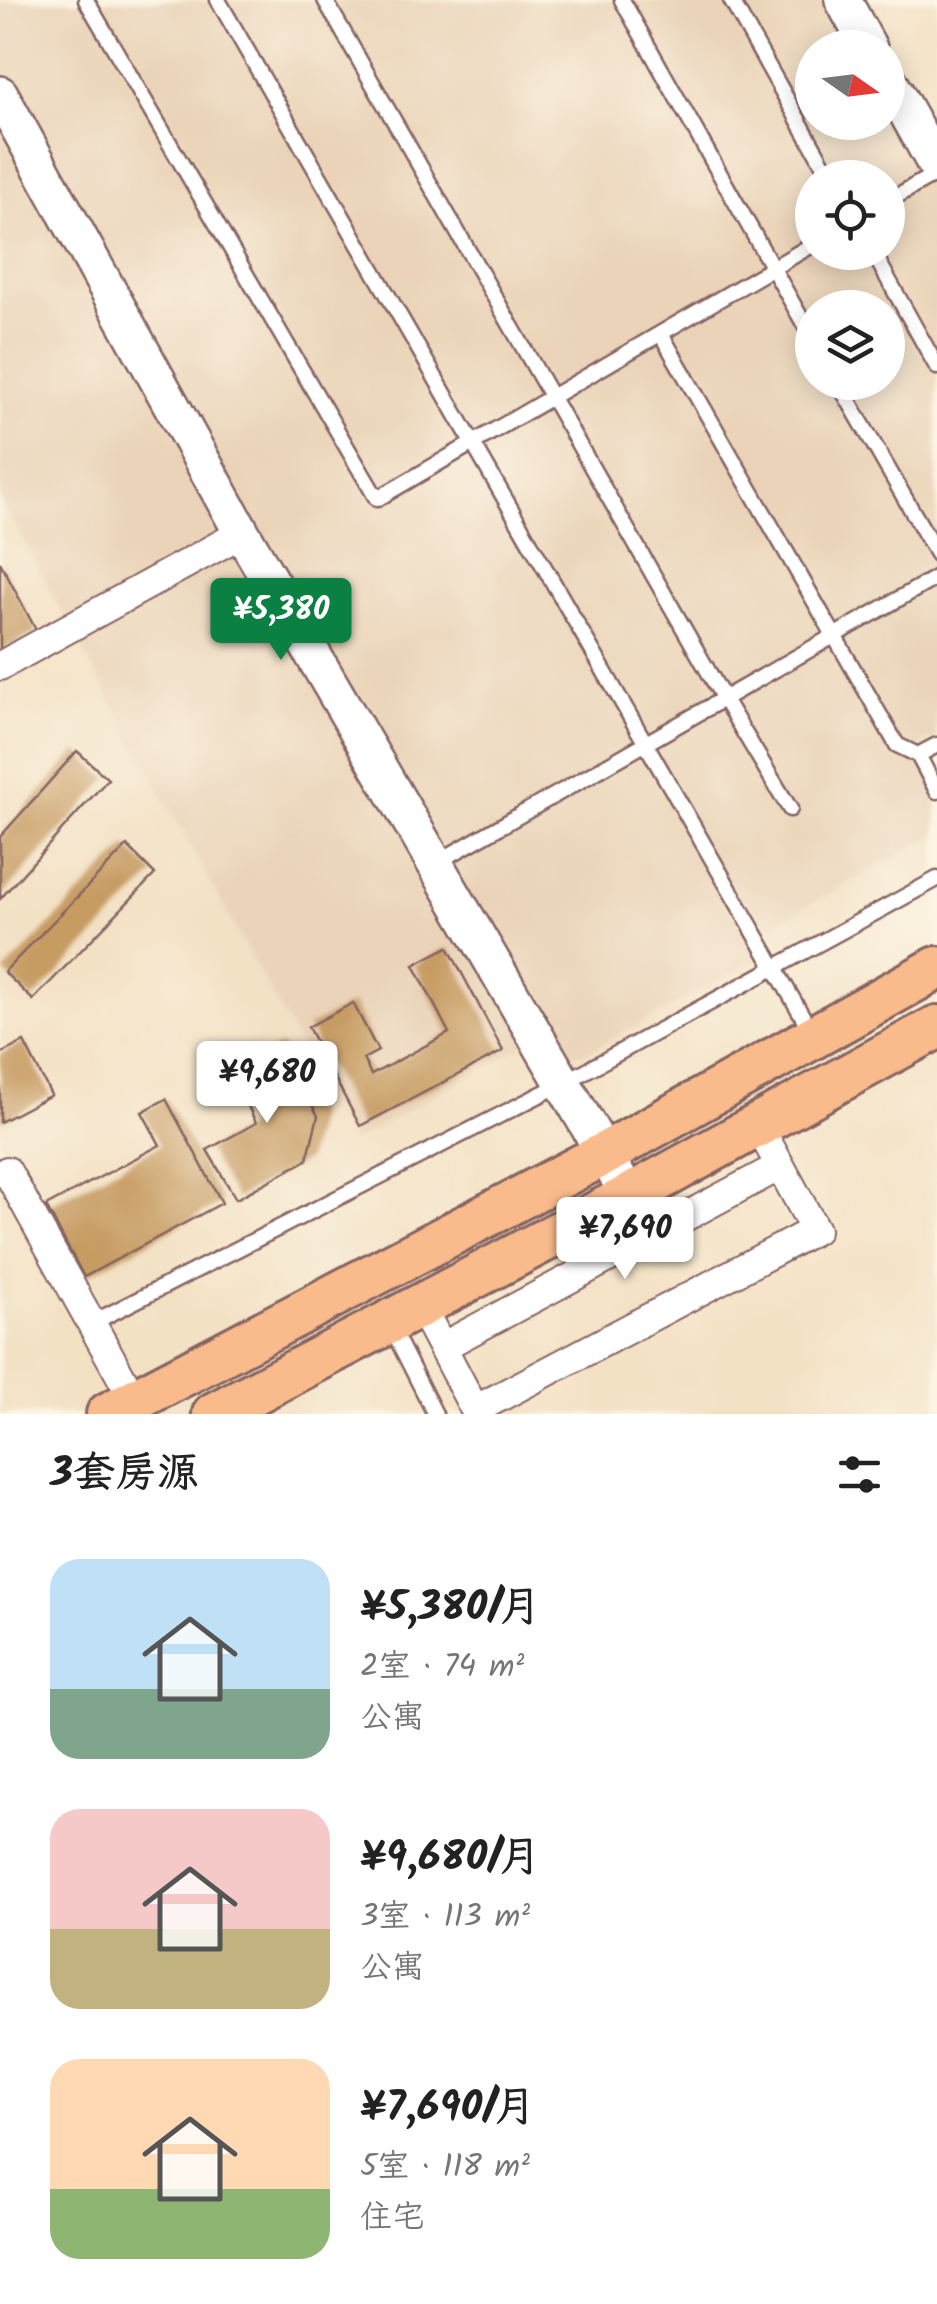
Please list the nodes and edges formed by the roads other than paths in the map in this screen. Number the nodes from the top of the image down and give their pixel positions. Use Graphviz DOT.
graph roads {
  1 [pos="86,0"];
  2 [pos="218,0"];
  3 [pos="325,0"];
  4 [pos="622,0"];
  5 [pos="730,0"];
  6 [pos="843,0"];
  7 [pos="860,30"];
  8 [pos="0,94"];
  9 [pos="905,111"];
  10 [pos="821,160"];
  11 [pos="937,170"];
  12 [pos="905,191"];
  13 [pos="795,255"];
  14 [pos="772,269"];
  15 [pos="884,270"];
  16 [pos="795,309"];
  17 [pos="661,334"];
  18 [pos="937,366"];
  19 [pos="552,398"];
  20 [pos="848,400"];
  21 [pos="475,442"];
  22 [pos="242,532"];
  23 [pos="937,554"];
  24 [pos="937,577"];
  25 [pos="833,636"];
  26 [pos="0,666"];
  27 [pos="724,699"];
  28 [pos="646,743"];
  29 [pos="937,745"];
  30 [pos="918,755"];
  31 [pos="937,790"];
  32 [pos="790,809"];
  33 [pos="436,863"];
  34 [pos="937,879"];
  35 [pos="775,968"];
  36 [pos="937,968"];
  37 [pos="937,1027"];
  38 [pos="814,1036"];
  39 [pos="565,1082"];
  40 [pos="758,1125"];
  41 [pos="606,1153"];
  42 [pos="780,1166"];
  43 [pos="7,1170"];
  44 [pos="630,1196"];
  45 [pos="404,1314"];
  46 [pos="92,1323"];
  47 [pos="442,1347"];
  48 [pos="121,1407"];
  49 [pos="214,1414"];
  50 [pos="436,1414"];
  1 -- 21 [label="lane"];
  2 -- 21 [label="lane"];
  3 -- 19 [label="lane"];
  4 -- 14 [label="lane"];
  5 -- 10 [label="lane"];
  6 -- 7 [label="street"];
  8 -- 22 [label="street"];
  9 -- 11 [label="street"];
  11 -- 12 [label="lane"];
  13 -- 14 [label="lane"];
  14 -- 16 [label="lane"];
  14 -- 17 [label="lane"];
  15 -- 18 [label="lane"];
  17 -- 19 [label="lane"];
  17 -- 25 [label="lane"];
  19 -- 21 [label="lane"];
  19 -- 27 [label="lane"];
  20 -- 23 [label="lane"];
  21 -- 28 [label="lane"];
  22 -- 26 [label="street"];
  22 -- 33 [label="street"];
  24 -- 25 [label="lane"];
  25 -- 27 [label="lane"];
  25 -- 30 [label="lane"];
  27 -- 28 [label="lane"];
  27 -- 32 [label="lane"];
  28 -- 33 [label="lane"];
  28 -- 35 [label="lane"];
  29 -- 30 [label="lane"];
  30 -- 31 [label="lane"];
  33 -- 39 [label="street"];
  34 -- 35 [label="lane"];
  35 -- 38 [label="lane"];
  35 -- 39 [label="lane"];
  36 -- 38 [label="main road"];
  37 -- 40 [label="main road"];
  38 -- 41 [label="main road"];
  39 -- 41 [label="street"];
  39 -- 46 [label="lane"];
  40 -- 42 [label="street"];
  40 -- 44 [label="main road"];
  41 -- 44 [label="street"];
  41 -- 48 [label="main road"];
  42 -- 47 [label="street"];
  42 -- 47 [label="street"];
  43 -- 46 [label="street"];
  44 -- 45 [label="main road"];
  45 -- 47 [label="street"];
  45 -- 49 [label="main road"];
  45 -- 50 [label="lane"];
  46 -- 48 [label="street"];
}
